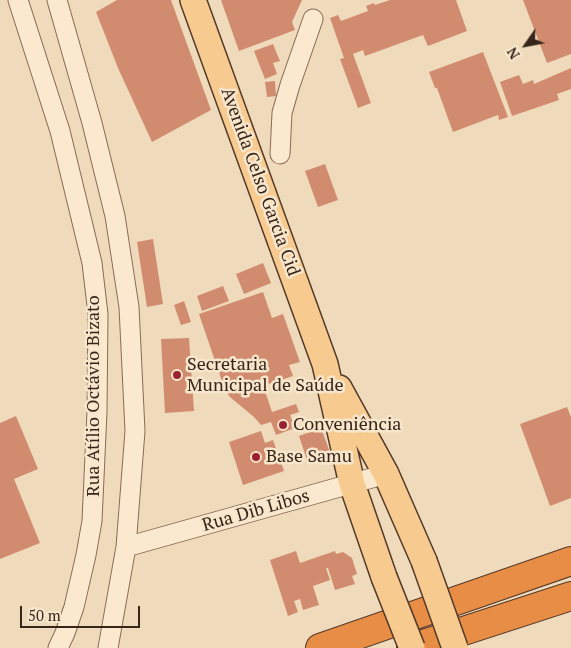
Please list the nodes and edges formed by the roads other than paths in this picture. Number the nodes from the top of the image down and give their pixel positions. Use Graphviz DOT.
graph roads {
  1 [pos="18,0"];
  2 [pos="57,0"];
  3 [pos="193,0"];
  4 [pos="313,19"];
  5 [pos="280,154"];
  6 [pos="325,364"];
  7 [pos="386,474"];
  8 [pos="352,484"];
  9 [pos="126,547"];
  10 [pos="374,549"];
  11 [pos="420,552"];
  12 [pos="571,561"];
  13 [pos="571,596"];
  14 [pos="58,648"];
  15 [pos="108,648"];
  16 [pos="320,648"];
  17 [pos="412,648"];
  18 [pos="455,648"];
  1 -- 14 [label="street, Rua Atílio Octávio Bizato"];
  2 -- 9 [label="street"];
  3 -- 6 [label="main road, Avenida Celso Garcia Cid"];
  4 -- 5 [label="street"];
  6 -- 7 [label="main road, Avenida Celso Garcia Cid"];
  6 -- 8 [label="main road, Avenida Celso Garcia Cid"];
  7 -- 8 [label="street, Rua Dib Libos"];
  7 -- 11 [label="main road, Avenida Celso Garcia Cid"];
  8 -- 9 [label="street, Rua Dib Libos"];
  8 -- 10 [label="main road, Avenida Celso Garcia Cid"];
  9 -- 15 [label="street"];
  10 -- 11 [label="main road"];
  10 -- 17 [label="main road, Avenida Celso Garcia Cid, bridge"];
  11 -- 18 [label="main road, Avenida Celso Garcia Cid, bridge"];
  12 -- 16 [label="highway"];
  13 -- 17 [label="highway"];
}
